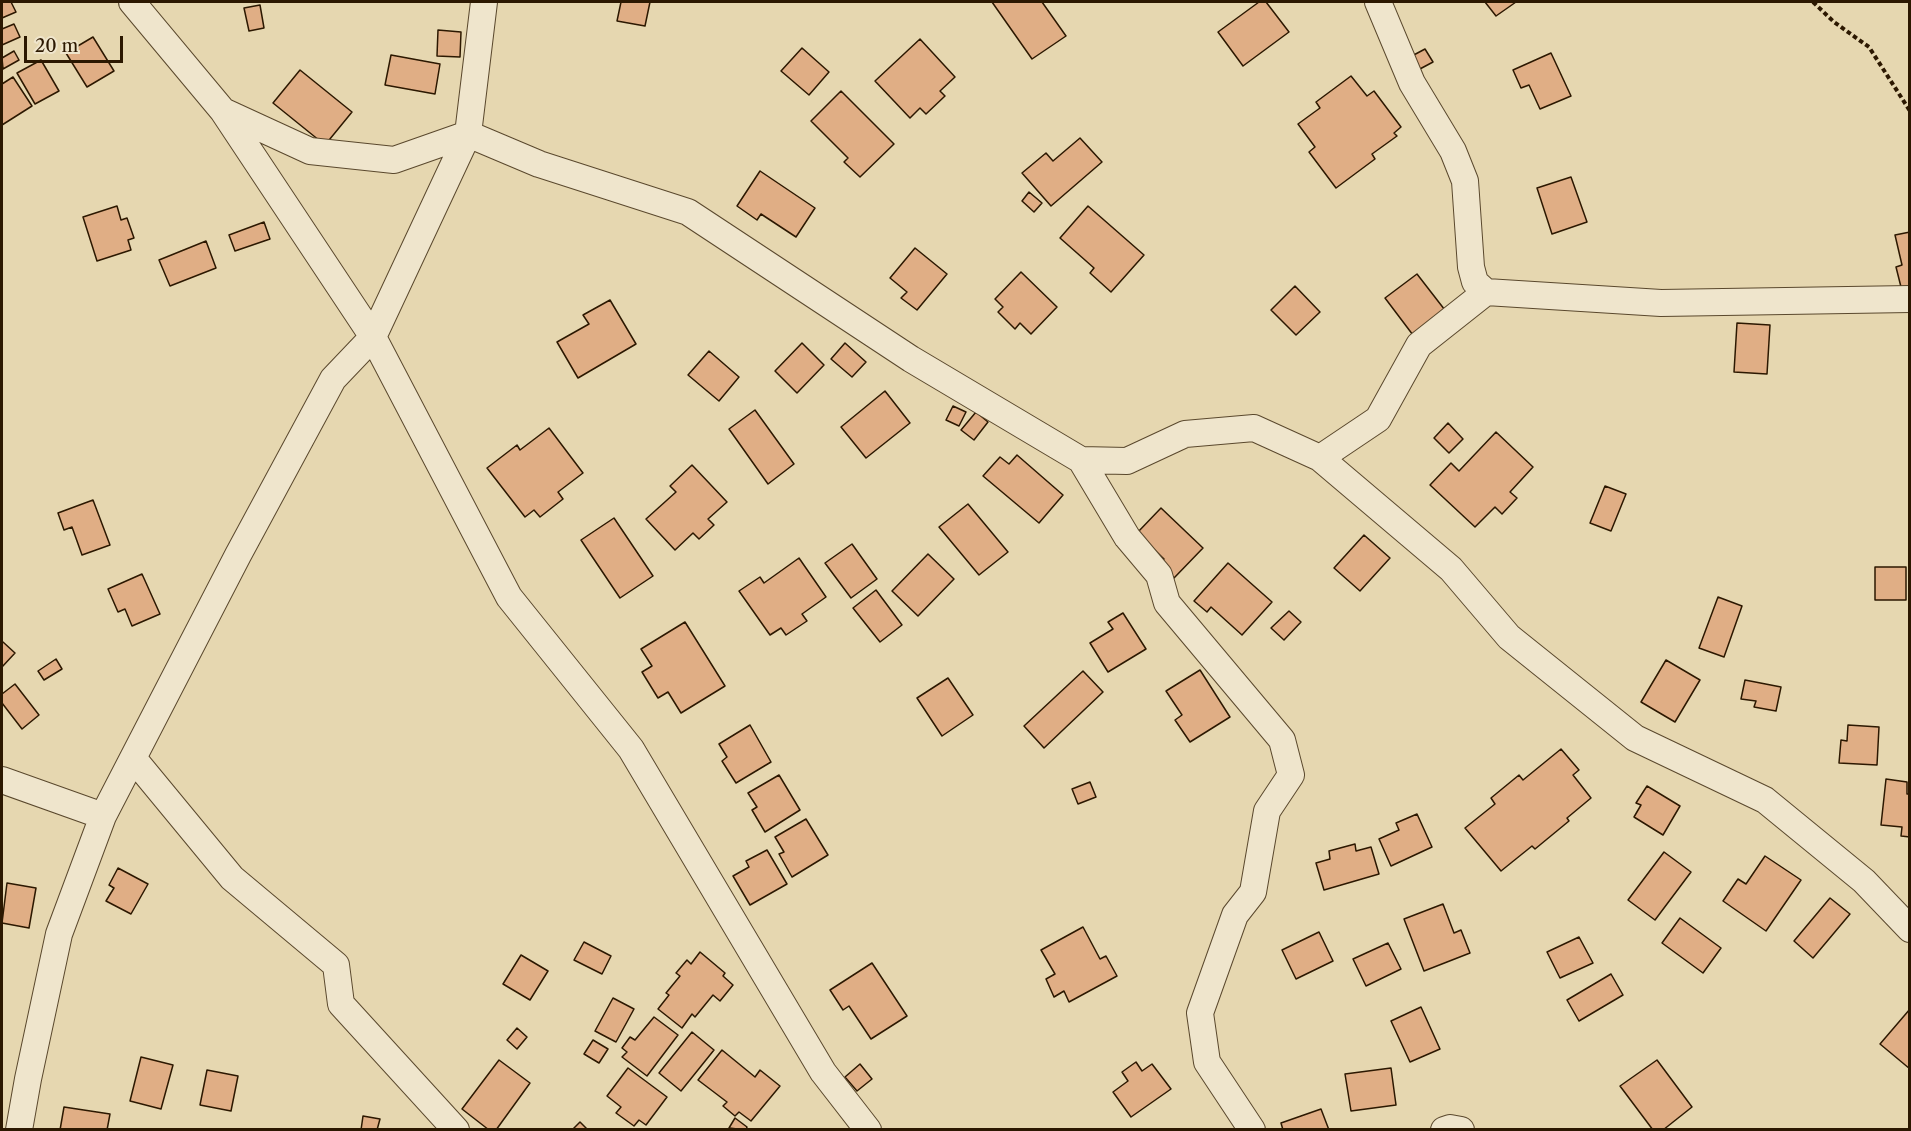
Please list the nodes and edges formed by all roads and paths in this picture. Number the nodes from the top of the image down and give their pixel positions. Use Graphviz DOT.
graph roads {
  1 [pos="132,2"];
  2 [pos="484,2"];
  3 [pos="1378,2"];
  4 [pos="1814,2"];
  5 [pos="223,111"];
  6 [pos="1910,111"];
  7 [pos="468,134"];
  8 [pos="1486,292"];
  9 [pos="1910,299"];
  10 [pos="373,337"];
  11 [pos="1320,458"];
  12 [pos="1081,460"];
  13 [pos="133,758"];
  14 [pos="2,780"];
  15 [pos="103,816"];
  16 [pos="1910,929"];
  17 [pos="19,1130"];
  18 [pos="456,1130"];
  19 [pos="868,1130"];
  20 [pos="1252,1130"];
  21 [pos="1444,1130"];
  22 [pos="1461,1130"];
  1 -- 5 [label="street"];
  2 -- 7 [label="street"];
  3 -- 8 [label="street"];
  4 -- 6 [label="path"];
  5 -- 7 [label="street"];
  5 -- 10 [label="street"];
  7 -- 10 [label="street"];
  7 -- 12 [label="street"];
  8 -- 9 [label="street"];
  8 -- 11 [label="street"];
  10 -- 13 [label="street"];
  10 -- 19 [label="street"];
  11 -- 12 [label="street"];
  11 -- 16 [label="street"];
  12 -- 20 [label="street"];
  13 -- 15 [label="street"];
  13 -- 18 [label="street"];
  14 -- 15 [label="street"];
  15 -- 17 [label="street"];
  21 -- 22 [label="street"];
}
